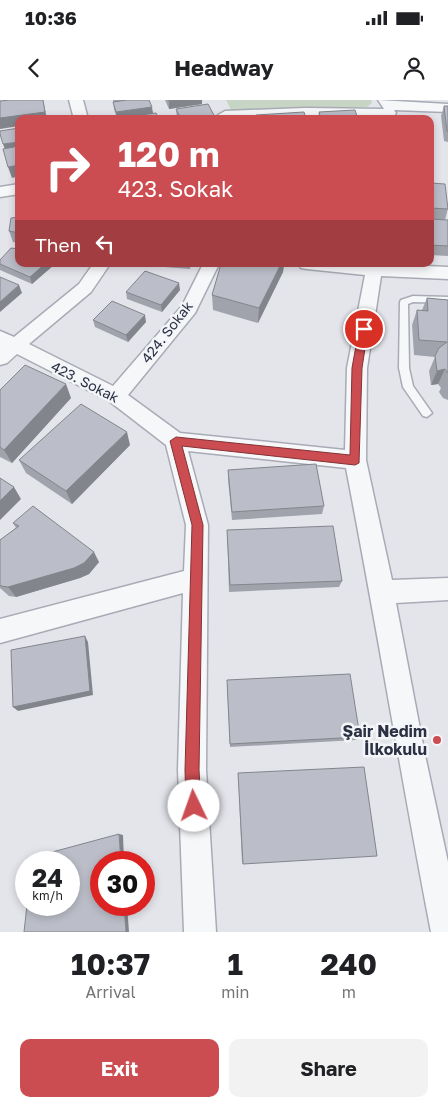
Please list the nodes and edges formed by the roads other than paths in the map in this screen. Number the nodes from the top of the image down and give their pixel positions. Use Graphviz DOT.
graph roads {
  1 [pos="76,100"];
  2 [pos="221,100"];
  3 [pos="448,108"];
  4 [pos="388,110"];
  5 [pos="80,115"];
  6 [pos="225,115"];
  7 [pos="257,115"];
  8 [pos="15,190"];
  9 [pos="0,192"];
  10 [pos="100,267"];
  11 [pos="210,267"];
  12 [pos="374,267"];
  13 [pos="448,272"];
  14 [pos="448,300"];
  15 [pos="4,347"];
  16 [pos="116,396"];
  17 [pos="427,413"];
  18 [pos="176,441"];
  19 [pos="355,460"];
  20 [pos="196,579"];
  21 [pos="448,589"];
  22 [pos="382,592"];
  23 [pos="0,631"];
  24 [pos="200,932"];
  25 [pos="447,932"];
  1 -- 5 [label="street"];
  2 -- 6 [label="street"];
  3 -- 4 [label="street"];
  4 -- 7 [label="street"];
  8 -- 9 [label="street"];
  10 -- 15 [label="street"];
  11 -- 16 [label="street, 424. Sokak"];
  12 -- 13 [label="street"];
  12 -- 19 [label="street"];
  14 -- 17 [label="lane"];
  15 -- 16 [label="street, 423. Sokak"];
  16 -- 18 [label="street, 423. Sokak"];
  18 -- 19 [label="street"];
  18 -- 20 [label="street"];
  19 -- 22 [label="street"];
  20 -- 23 [label="street"];
  20 -- 24 [label="street"];
  21 -- 22 [label="street"];
  22 -- 25 [label="street"];
}
